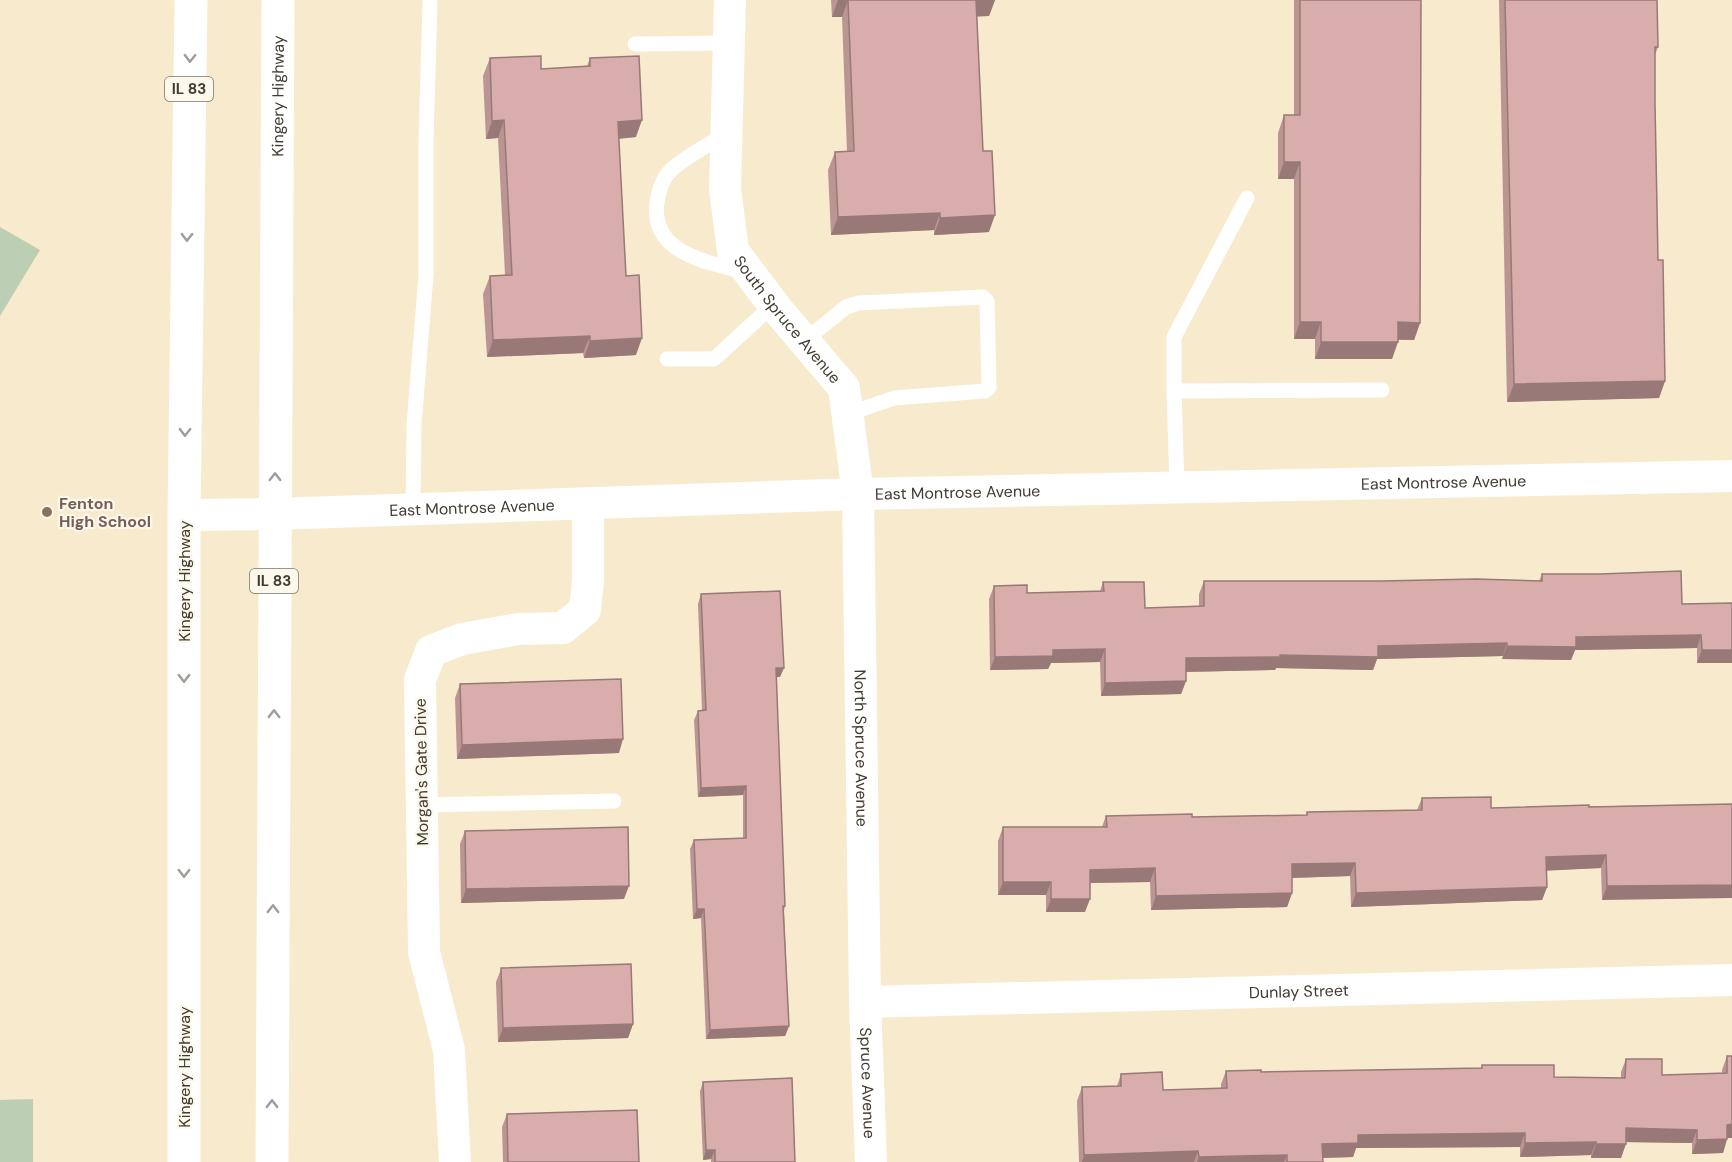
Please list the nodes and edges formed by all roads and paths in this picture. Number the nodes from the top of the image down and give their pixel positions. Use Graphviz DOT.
graph roads {
  1 [pos="190,0"];
  2 [pos="279,0"];
  3 [pos="430,0"];
  4 [pos="730,0"];
  5 [pos="729,43"];
  6 [pos="635,44"];
  7 [pos="727,133"];
  8 [pos="1246,198"];
  9 [pos="751,274"];
  10 [pos="773,304"];
  11 [pos="804,340"];
  12 [pos="667,359"];
  13 [pos="1382,390"];
  14 [pos="1174,391"];
  15 [pos="848,414"];
  16 [pos="1732,476"];
  17 [pos="1177,488"];
  18 [pos="858,494"];
  19 [pos="588,503"];
  20 [pos="413,509"];
  21 [pos="275,514"];
  22 [pos="184,515"];
  23 [pos="614,801"];
  24 [pos="422,805"];
  25 [pos="1732,980"];
  26 [pos="865,1002"];
  27 [pos="184,1162"];
  28 [pos="272,1162"];
  29 [pos="455,1162"];
  30 [pos="871,1162"];
  1 -- 22 [label="highway, Kingery Highway / IL 83, one-way"];
  21 -- 2 [label="highway, Kingery Highway / IL 83, one-way"];
  3 -- 20 [label="lane"];
  4 -- 5 [label="street, South Spruce Avenue"];
  5 -- 6 [label="lane"];
  5 -- 7 [label="street, South Spruce Avenue"];
  7 -- 9 [label="street, South Spruce Avenue"];
  7 -- 9 [label="lane"];
  8 -- 14 [label="lane"];
  9 -- 10 [label="street, South Spruce Avenue"];
  10 -- 11 [label="street, South Spruce Avenue"];
  10 -- 12 [label="lane"];
  11 -- 15 [label="street, South Spruce Avenue"];
  11 -- 15 [label="lane"];
  13 -- 14 [label="lane"];
  14 -- 17 [label="lane"];
  15 -- 18 [label="street, South Spruce Avenue"];
  16 -- 17 [label="street, East Montrose Avenue"];
  17 -- 18 [label="street, East Montrose Avenue"];
  18 -- 19 [label="street, East Montrose Avenue"];
  18 -- 26 [label="street, North Spruce Avenue"];
  19 -- 20 [label="street, East Montrose Avenue"];
  19 -- 24 [label="street, Morgan's Gate Drive"];
  20 -- 21 [label="street, East Montrose Avenue"];
  21 -- 22 [label="street, East Montrose Avenue"];
  28 -- 21 [label="highway, Kingery Highway / IL 83, one-way"];
  22 -- 27 [label="highway, Kingery Highway / IL 83, one-way"];
  23 -- 24 [label="lane"];
  24 -- 29 [label="street, Morgan's Gate Drive"];
  25 -- 26 [label="street, Dunlay Street"];
  26 -- 30 [label="street, Spruce Avenue"];
}
